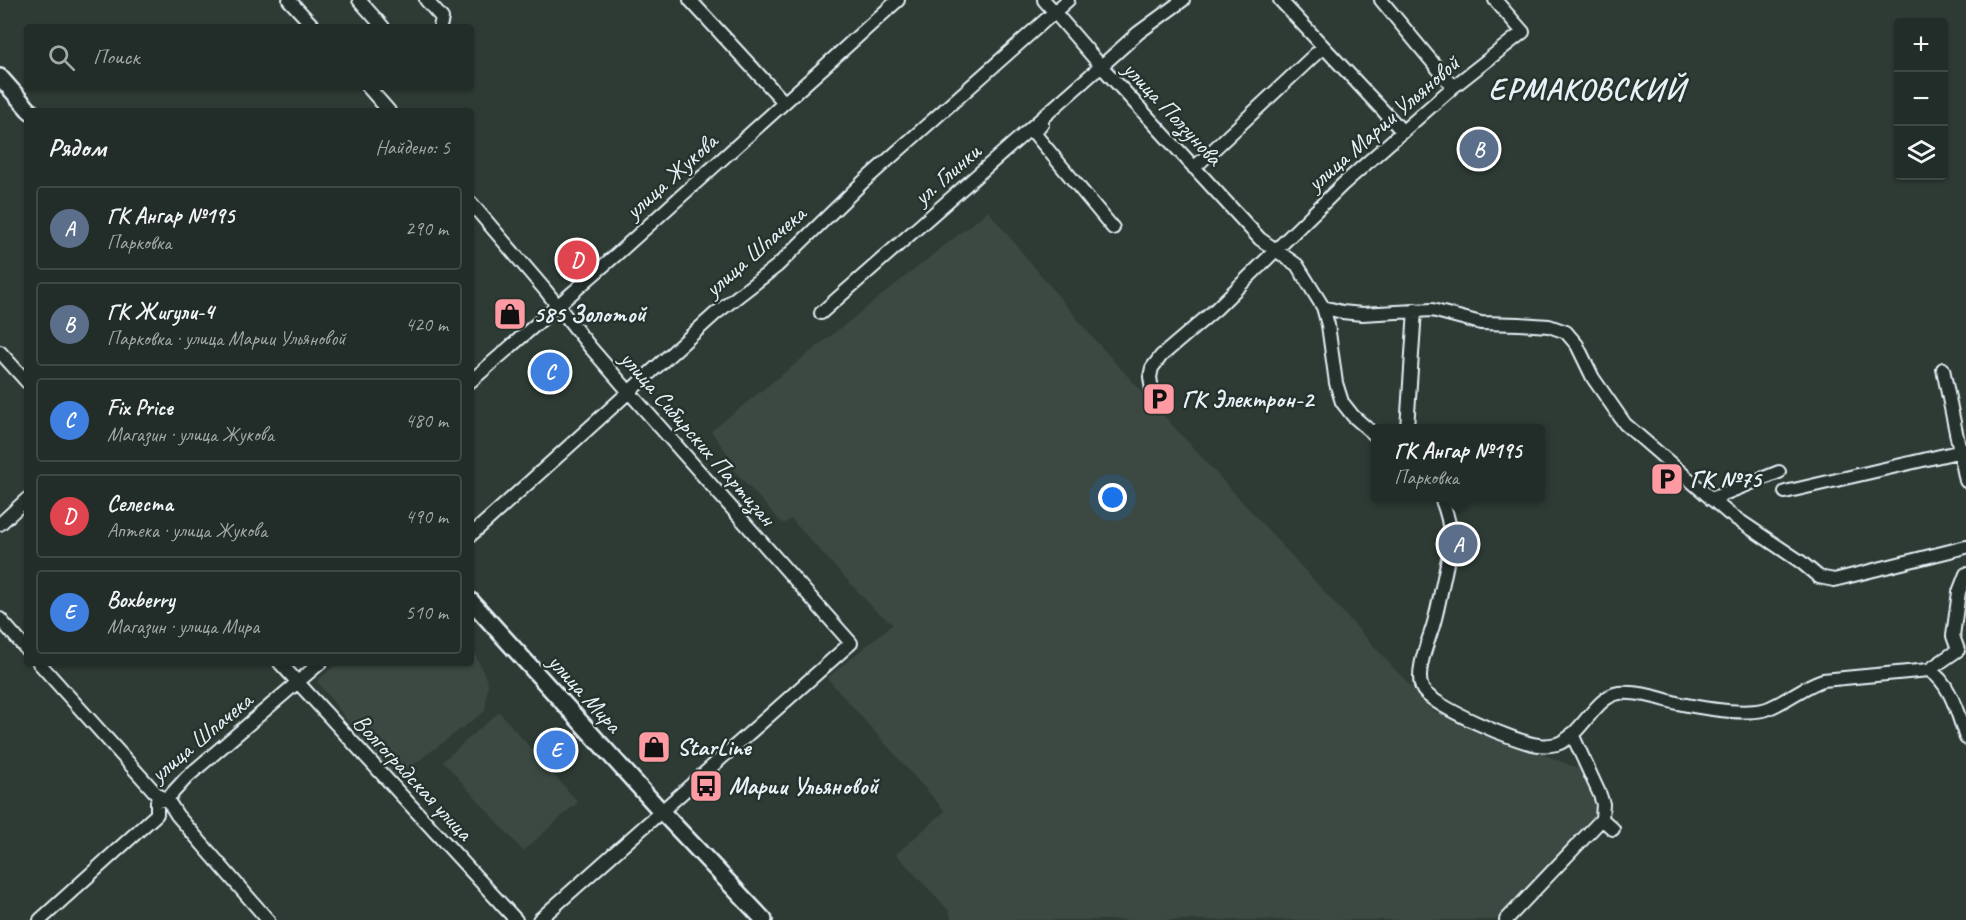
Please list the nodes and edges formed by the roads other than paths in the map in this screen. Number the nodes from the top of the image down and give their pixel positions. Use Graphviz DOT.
graph roads {
  1 [pos="290,0"];
  2 [pos="359,0"];
  3 [pos="426,0"];
  4 [pos="690,0"];
  5 [pos="898,0"];
  6 [pos="1044,0"];
  7 [pos="1068,0"];
  8 [pos="1183,0"];
  9 [pos="1280,0"];
  10 [pos="1381,0"];
  11 [pos="1494,0"];
  12 [pos="1054,12"];
  13 [pos="311,24"];
  14 [pos="380,24"];
  15 [pos="441,24"];
  16 [pos="1323,47"];
  17 [pos="1101,66"];
  18 [pos="0,77"];
  19 [pos="1453,87"];
  20 [pos="371,90"];
  21 [pos="784,102"];
  22 [pos="27,108"];
  23 [pos="386,108"];
  24 [pos="1403,132"];
  25 [pos="1194,168"];
  26 [pos="474,208"];
  27 [pos="1113,228"];
  28 [pos="1275,249"];
  29 [pos="558,306"];
  30 [pos="1323,307"];
  31 [pos="1415,310"];
  32 [pos="821,313"];
  33 [pos="0,352"];
  34 [pos="1943,369"];
  35 [pos="474,378"];
  36 [pos="24,379"];
  37 [pos="629,392"];
  38 [pos="1153,396"];
  39 [pos="1407,424"];
  40 [pos="1371,432"];
  41 [pos="1963,450"];
  42 [pos="1779,472"];
  43 [pos="1966,481"];
  44 [pos="1785,492"];
  45 [pos="1711,499"];
  46 [pos="24,502"];
  47 [pos="1442,502"];
  48 [pos="0,524"];
  49 [pos="474,532"];
  50 [pos="1966,547"];
  51 [pos="1966,574"];
  52 [pos="474,604"];
  53 [pos="0,619"];
  54 [pos="24,647"];
  55 [pos="1962,649"];
  56 [pos="42,666"];
  57 [pos="283,666"];
  58 [pos="317,666"];
  59 [pos="1929,670"];
  60 [pos="297,683"];
  61 [pos="1572,734"];
  62 [pos="1965,734"];
  63 [pos="167,799"];
  64 [pos="661,810"];
  65 [pos="176,812"];
  66 [pos="157,814"];
  67 [pos="1602,819"];
  68 [pos="1613,829"];
  69 [pos="40,920"];
  70 [pos="268,920"];
  71 [pos="516,920"];
  72 [pos="539,920"];
  73 [pos="764,920"];
  74 [pos="1506,920"];
  1 -- 13 [label="street"];
  2 -- 14 [label="street"];
  3 -- 15 [label="street"];
  4 -- 21 [label="street"];
  5 -- 21 [label="street, улица Жукова"];
  6 -- 12 [label="street, улица Ползунова"];
  7 -- 12 [label="street, улица Шпачека"];
  8 -- 17 [label="street"];
  9 -- 16 [label="street"];
  10 -- 19 [label="street"];
  11 -- 19 [label="street, улица Марии Ульяновой"];
  12 -- 17 [label="street, улица Ползунова"];
  12 -- 37 [label="street, улица Шпачека"];
  16 -- 24 [label="street"];
  16 -- 25 [label="street"];
  17 -- 25 [label="street, улица Ползунова"];
  17 -- 27 [label="street"];
  17 -- 32 [label="street, ул. Глинки"];
  18 -- 22 [label="main road"];
  19 -- 24 [label="street, улица Марии Ульяновой"];
  20 -- 23 [label="street"];
  21 -- 29 [label="street, улица Жукова"];
  24 -- 28 [label="street, улица Марии Ульяновой"];
  25 -- 28 [label="street, улица Ползунова"];
  26 -- 29 [label="street, улица Сибирских Партизан"];
  28 -- 30 [label="street, улица Ползунова"];
  28 -- 38 [label="street, улица Марии Ульяновой"];
  29 -- 35 [label="street, улица Жукова"];
  29 -- 37 [label="street, улица Сибирских Партизан"];
  30 -- 31 [label="street"];
  30 -- 40 [label="street, улица Ползунова"];
  31 -- 39 [label="street"];
  31 -- 45 [label="street"];
  33 -- 36 [label="street"];
  34 -- 41 [label="street"];
  37 -- 49 [label="street, улица Шпачека"];
  37 -- 64 [label="street, улица Сибирских Партизан"];
  41 -- 43 [label="street"];
  41 -- 44 [label="street"];
  42 -- 45 [label="street"];
  45 -- 50 [label="street"];
  46 -- 48 [label="street"];
  47 -- 61 [label="street"];
  51 -- 55 [label="street"];
  52 -- 64 [label="main road, улица Мира"];
  53 -- 54 [label="street"];
  55 -- 59 [label="street"];
  56 -- 63 [label="street"];
  57 -- 60 [label="street, Волгоградская улица"];
  58 -- 60 [label="street, улица Шпачека"];
  59 -- 61 [label="street"];
  59 -- 62 [label="street"];
  60 -- 63 [label="street, улица Шпачека"];
  60 -- 71 [label="street, Волгоградская улица"];
  61 -- 67 [label="street"];
  63 -- 65 [label="street"];
  63 -- 66 [label="street, улица Шпачека"];
  64 -- 72 [label="street"];
  64 -- 73 [label="main road, улица Мира"];
  65 -- 66 [label="street"];
  65 -- 70 [label="street"];
  66 -- 69 [label="street, улица Шпачека"];
  67 -- 68 [label="street"];
  67 -- 74 [label="street"];
}
